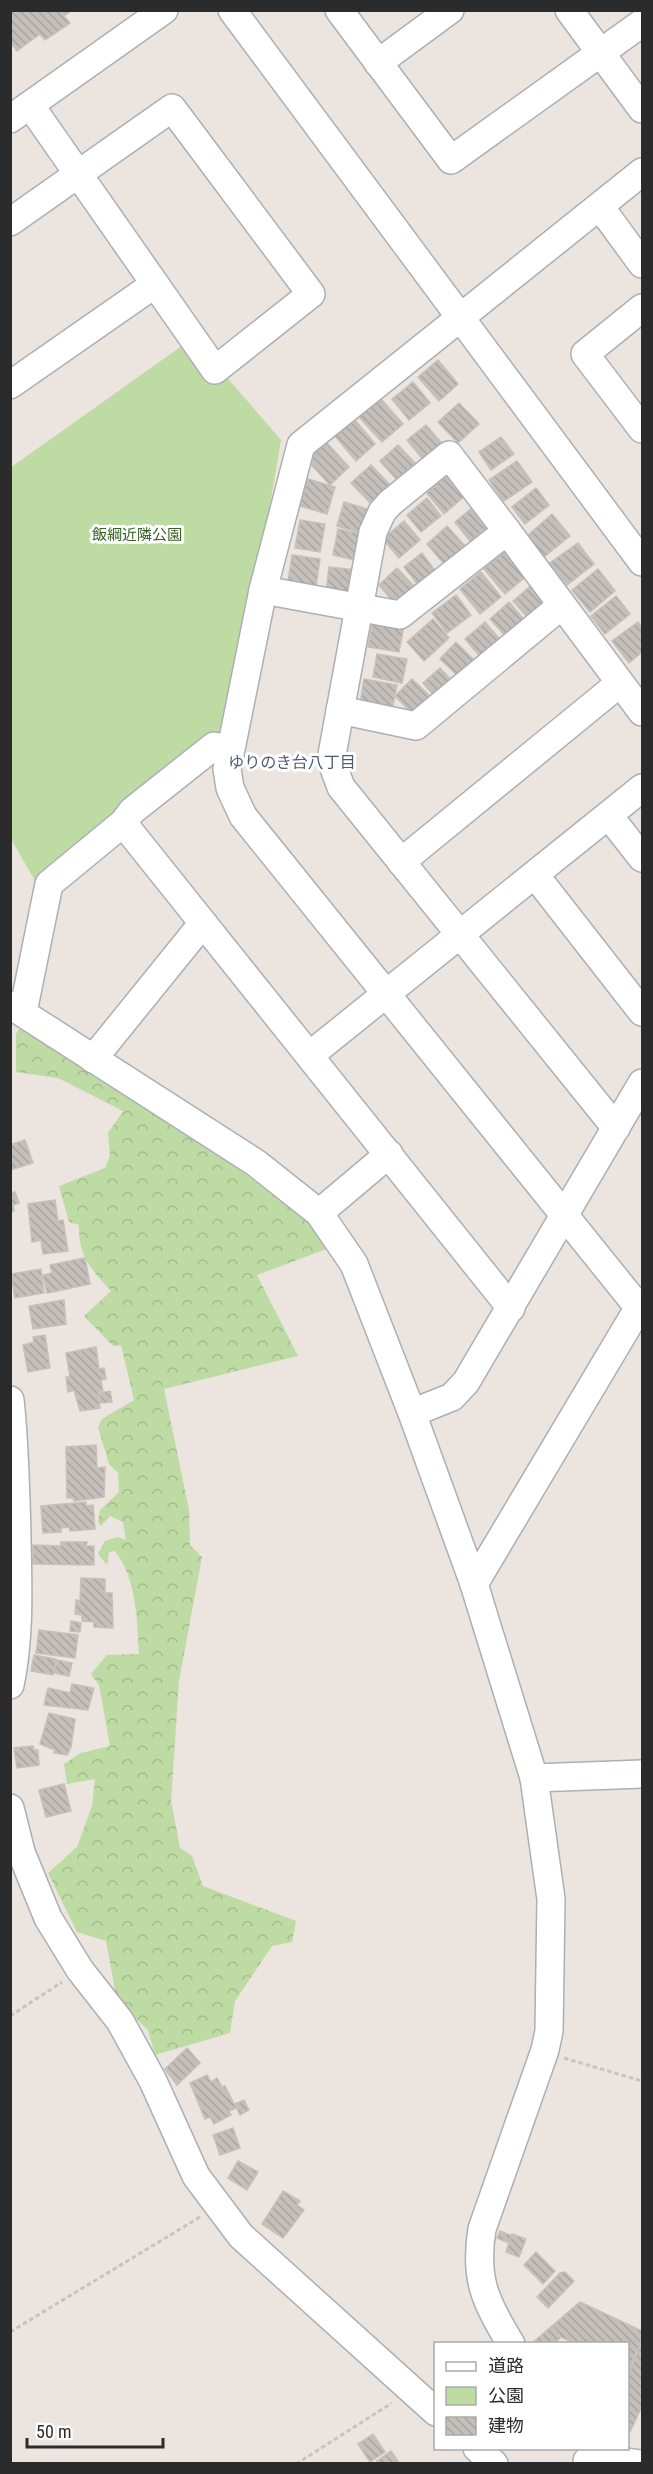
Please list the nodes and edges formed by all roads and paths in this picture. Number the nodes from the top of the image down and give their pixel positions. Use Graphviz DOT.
graph roads {
  1 [pos="164,10"];
  2 [pos="232,10"];
  3 [pos="339,10"];
  4 [pos="450,10"];
  5 [pos="569,10"];
  6 [pos="642,23"];
  7 [pos="601,53"];
  8 [pos="378,63"];
  9 [pos="642,109"];
  10 [pos="20,112"];
  11 [pos="642,172"];
  12 [pos="77,174"];
  13 [pos="601,208"];
  14 [pos="10,222"];
  15 [pos="642,264"];
  16 [pos="155,284"];
  17 [pos="642,308"];
  18 [pos="461,318"];
  19 [pos="10,385"];
  20 [pos="642,429"];
  21 [pos="507,531"];
  22 [pos="642,562"];
  23 [pos="263,590"];
  24 [pos="562,605"];
  25 [pos="360,609"];
  26 [pos="620,682"];
  27 [pos="340,710"];
  28 [pos="642,712"];
  29 [pos="229,750"];
  30 [pos="642,788"];
  31 [pos="609,816"];
  32 [pos="123,823"];
  33 [pos="642,858"];
  34 [pos="401,862"];
  35 [pos="535,875"];
  36 [pos="203,923"];
  37 [pos="461,934"];
  38 [pos="385,994"];
  39 [pos="17,1009"];
  40 [pos="642,1012"];
  41 [pos="310,1055"];
  42 [pos="93,1059"];
  43 [pos="642,1083"];
  44 [pos="616,1128"];
  45 [pos="389,1154"];
  46 [pos="319,1213"];
  47 [pos="565,1217"];
  48 [pos="641,1305"];
  49 [pos="511,1308"];
  50 [pos="10,1400"];
  51 [pos="412,1413"];
  52 [pos="474,1584"];
  53 [pos="10,1685"];
  54 [pos="642,1774"];
  55 [pos="534,1778"];
  56 [pos="10,1808"];
  57 [pos="80,1970"];
  58 [pos="10,2016"];
  59 [pos="545,2050"];
  60 [pos="642,2081"];
  61 [pos="217,2207"];
  62 [pos="10,2332"];
  63 [pos="509,2342"];
  64 [pos="412,2391"];
  65 [pos="434,2411"];
  66 [pos="479,2450"];
  67 [pos="584,2458"];
  68 [pos="296,2463"];
  69 [pos="494,2463"];
  70 [pos="640,2463"];
  1 -- 10 [label="street"];
  2 -- 18 [label="street"];
  3 -- 8 [label="street"];
  4 -- 8 [label="street"];
  5 -- 7 [label="street"];
  6 -- 7 [label="street"];
  7 -- 8 [label="street"];
  7 -- 9 [label="street"];
  10 -- 12 [label="street"];
  11 -- 13 [label="street"];
  12 -- 14 [label="street"];
  12 -- 16 [label="street"];
  12 -- 16 [label="street"];
  13 -- 15 [label="street"];
  13 -- 18 [label="street"];
  16 -- 19 [label="street"];
  17 -- 20 [label="street"];
  18 -- 22 [label="street"];
  18 -- 23 [label="street"];
  21 -- 24 [label="street"];
  21 -- 25 [label="street"];
  21 -- 25 [label="street"];
  23 -- 25 [label="street"];
  23 -- 29 [label="street"];
  24 -- 26 [label="street"];
  24 -- 27 [label="street"];
  25 -- 27 [label="street"];
  26 -- 28 [label="street"];
  26 -- 34 [label="street"];
  27 -- 34 [label="street"];
  29 -- 32 [label="street"];
  29 -- 38 [label="street"];
  30 -- 31 [label="street"];
  31 -- 33 [label="street"];
  31 -- 35 [label="street"];
  32 -- 36 [label="street"];
  32 -- 39 [label="street"];
  34 -- 37 [label="street"];
  35 -- 37 [label="street"];
  35 -- 40 [label="street"];
  36 -- 41 [label="street"];
  36 -- 42 [label="street"];
  37 -- 38 [label="street"];
  37 -- 44 [label="street"];
  38 -- 41 [label="street"];
  38 -- 47 [label="street"];
  39 -- 42 [label="street"];
  41 -- 45 [label="street"];
  42 -- 46 [label="street"];
  43 -- 44 [label="street"];
  44 -- 47 [label="street"];
  45 -- 46 [label="street"];
  45 -- 49 [label="street"];
  46 -- 51 [label="street"];
  47 -- 48 [label="street"];
  47 -- 49 [label="street"];
  48 -- 52 [label="street"];
  49 -- 51 [label="street"];
  50 -- 53 [label="street"];
  51 -- 52 [label="street"];
  52 -- 55 [label="street"];
  54 -- 55 [label="street"];
  55 -- 59 [label="street"];
  56 -- 57 [label="street"];
  57 -- 58 [label="path"];
  57 -- 61 [label="street"];
  59 -- 60 [label="path"];
  59 -- 63 [label="street"];
  61 -- 62 [label="path"];
  61 -- 64 [label="street"];
  64 -- 65 [label="street"];
  64 -- 68 [label="path"];
  66 -- 69 [label="street"];
  67 -- 70 [label="street"];
}
